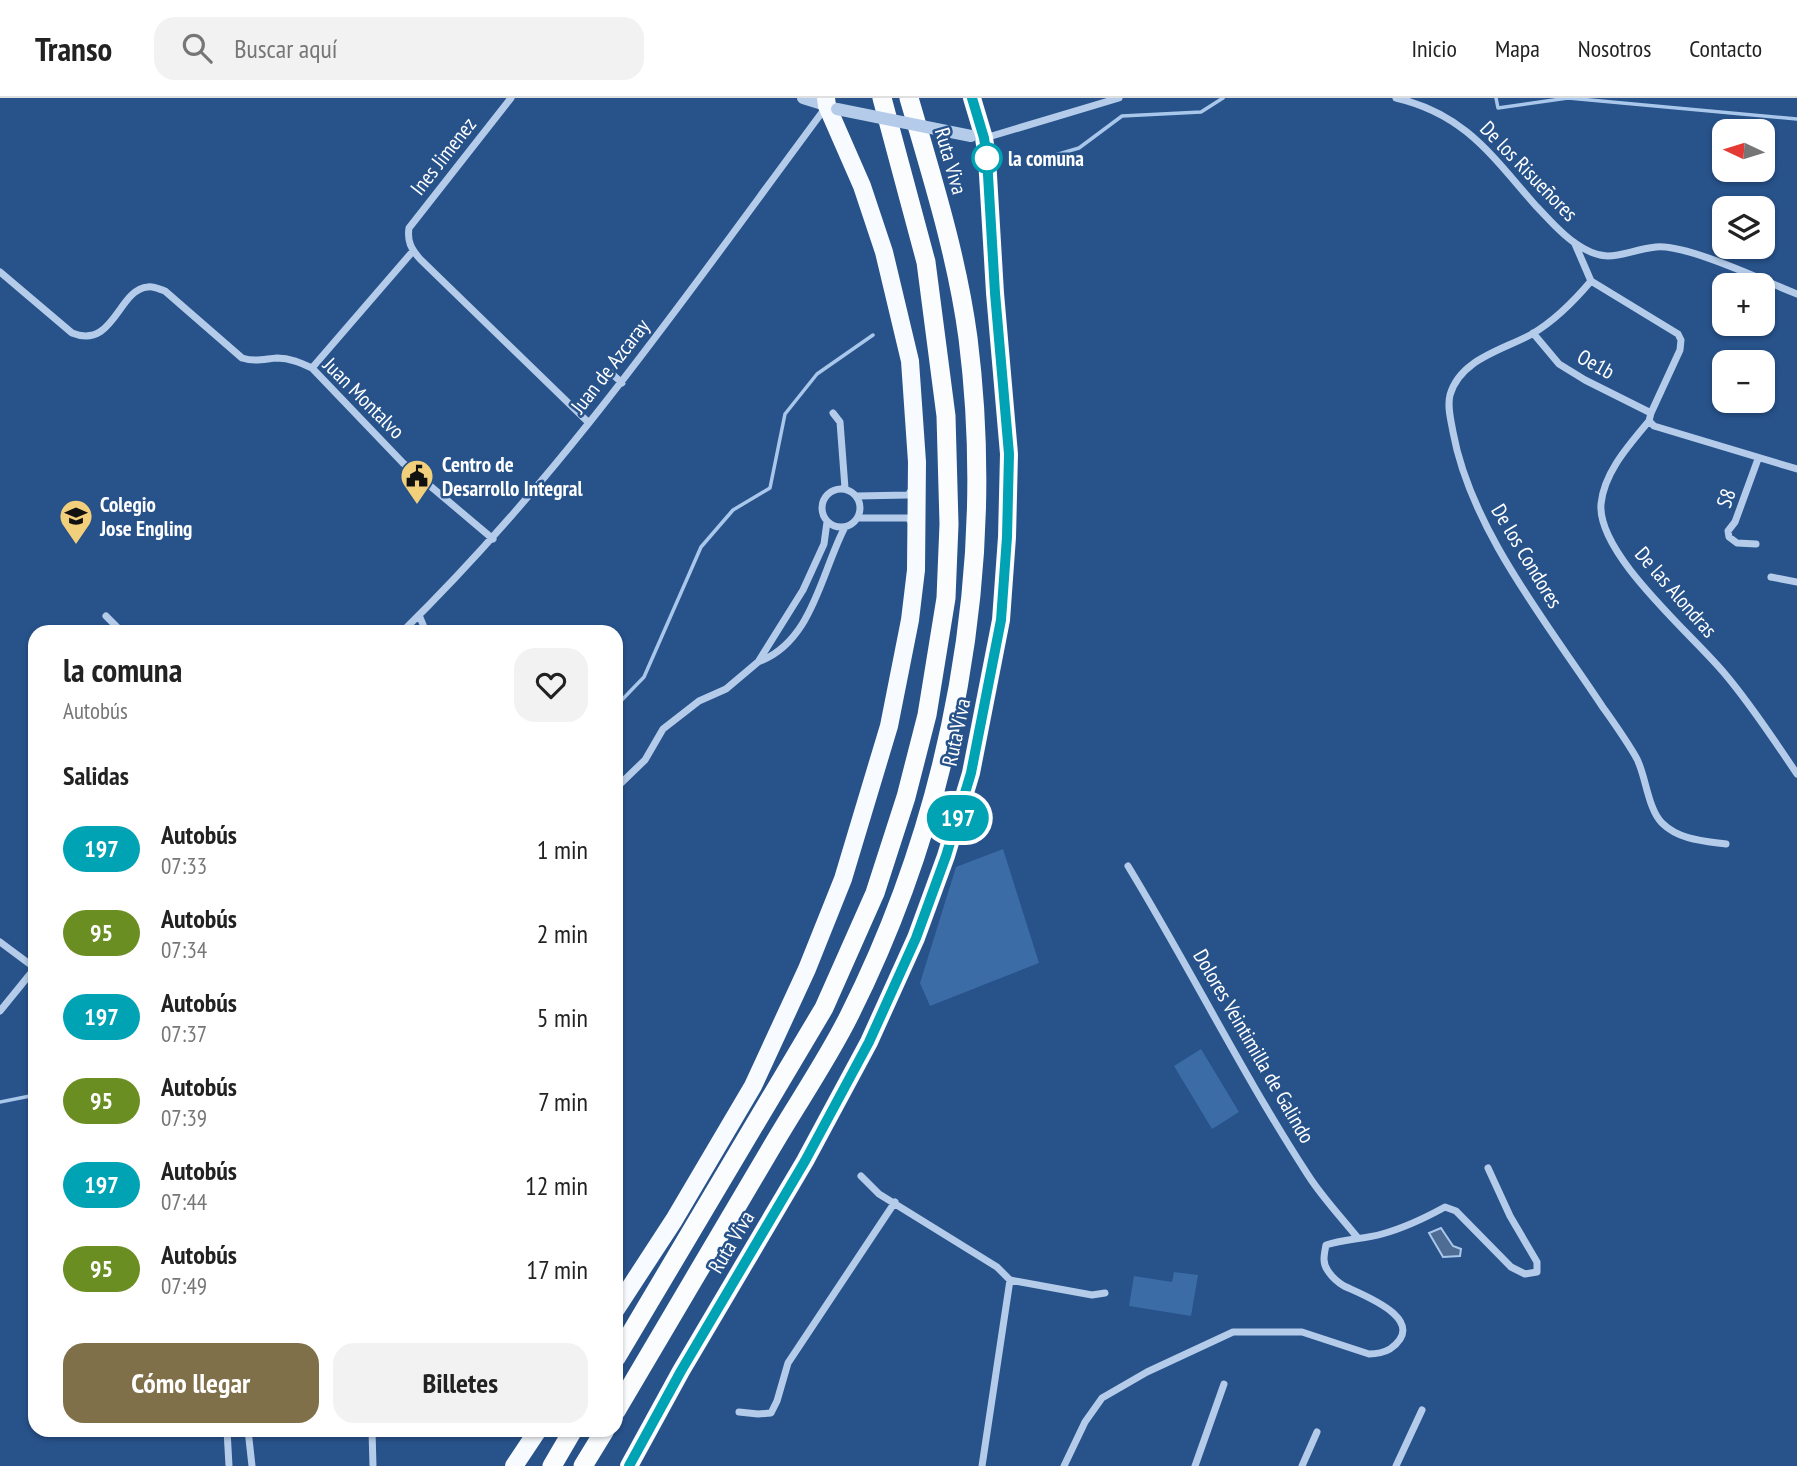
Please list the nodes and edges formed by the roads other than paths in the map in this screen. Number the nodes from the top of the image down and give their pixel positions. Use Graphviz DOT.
graph roads {
  1 [pos="511,98"];
  2 [pos="803,98"];
  3 [pos="882,98"];
  4 [pos="909,98"];
  5 [pos="972,98"];
  6 [pos="1119,98"];
  7 [pos="1396,98"];
  8 [pos="830,104"];
  9 [pos="978,137"];
  10 [pos="1575,244"];
  11 [pos="413,251"];
  12 [pos="0,272"];
  13 [pos="1591,281"];
  14 [pos="1797,293"];
  15 [pos="1533,333"];
  16 [pos="312,368"];
  17 [pos="610,372"];
  18 [pos="622,383"];
  19 [pos="833,413"];
  20 [pos="1650,417"];
  21 [pos="588,422"];
  22 [pos="1758,459"];
  23 [pos="1797,469"];
  24 [pos="917,482"];
  25 [pos="845,488"];
  26 [pos="857,496"];
  27 [pos="858,518"];
  28 [pos="827,522"];
  29 [pos="845,527"];
  30 [pos="916,531"];
  31 [pos="493,539"];
  32 [pos="1756,544"];
  33 [pos="1771,578"];
  34 [pos="1797,582"];
  35 [pos="419,615"];
  36 [pos="106,616"];
  37 [pos="115,625"];
  38 [pos="409,625"];
  39 [pos="423,625"];
  40 [pos="758,662"];
  41 [pos="1797,774"];
  42 [pos="623,781"];
  43 [pos="1726,844"];
  44 [pos="1128,866"];
  45 [pos="0,942"];
  46 [pos="28,963"];
  47 [pos="28,977"];
  48 [pos="0,1011"];
  49 [pos="1488,1168"];
  50 [pos="861,1176"];
  51 [pos="895,1202"];
  52 [pos="1357,1237"];
  53 [pos="1010,1280"];
  54 [pos="1105,1293"];
  55 [pos="623,1298"];
  56 [pos="623,1346"];
  57 [pos="1224,1384"];
  58 [pos="623,1399"];
  59 [pos="1422,1410"];
  60 [pos="739,1412"];
  61 [pos="1317,1432"];
  62 [pos="227,1437"];
  63 [pos="249,1437"];
  64 [pos="372,1437"];
  65 [pos="533,1437"];
  66 [pos="569,1437"];
  67 [pos="601,1437"];
  68 [pos="229,1466"];
  69 [pos="252,1466"];
  70 [pos="373,1466"];
  71 [pos="514,1466"];
  72 [pos="552,1466"];
  73 [pos="583,1466"];
  74 [pos="629,1466"];
  75 [pos="982,1466"];
  76 [pos="1064,1466"];
  77 [pos="1195,1466"];
  78 [pos="1302,1466"];
  79 [pos="1396,1466"];
  1 -- 11 [label="street, Ines Jimenez"];
  2 -- 8 [label="street"];
  3 -- 56 [label="highway, Ruta Viva"];
  4 -- 58 [label="highway, Ruta Viva"];
  5 -- 9 [label="main road, Ruta Viva"];
  6 -- 9 [label="street"];
  7 -- 10 [label="street, De los Risueñores"];
  8 -- 9 [label="street, bridge"];
  8 -- 18 [label="street, Juan de Azcaray"];
  8 -- 24 [label="main road"];
  9 -- 74 [label="main road, Ruta Viva"];
  10 -- 13 [label="street"];
  10 -- 14 [label="street, De los Risueñores"];
  11 -- 16 [label="street"];
  11 -- 21 [label="street"];
  12 -- 16 [label="street, Juan Montalvo"];
  13 -- 15 [label="street, De los Condores"];
  13 -- 20 [label="street, De las Alondras"];
  15 -- 20 [label="street, Oe1b"];
  15 -- 43 [label="street, De los Condores"];
  16 -- 31 [label="street, Juan Montalvo"];
  17 -- 18 [label="street"];
  18 -- 21 [label="street, Juan de Azcaray"];
  19 -- 25 [label="street"];
  20 -- 22 [label="street, Oe1b"];
  20 -- 41 [label="street, De las Alondras"];
  21 -- 31 [label="street, Juan de Azcaray"];
  22 -- 23 [label="street, Oe1b"];
  22 -- 32 [label="street, S8"];
  24 -- 26 [label="street"];
  24 -- 30 [label="main road"];
  25 -- 26 [label="street"];
  25 -- 28 [label="street"];
  26 -- 27 [label="street"];
  27 -- 29 [label="street"];
  27 -- 30 [label="street"];
  28 -- 29 [label="street"];
  28 -- 40 [label="street"];
  29 -- 40 [label="street"];
  30 -- 55 [label="main road"];
  31 -- 35 [label="street, Juan de Azcaray"];
  33 -- 34 [label="street"];
  35 -- 38 [label="street, Juan de Azcaray"];
  35 -- 39 [label="street"];
  36 -- 37 [label="street"];
  40 -- 42 [label="street"];
  44 -- 52 [label="street, Dolores Veintimilla de Galindo"];
  45 -- 46 [label="street"];
  47 -- 48 [label="street"];
  49 -- 52 [label="street"];
  50 -- 51 [label="street"];
  51 -- 53 [label="street"];
  51 -- 60 [label="street"];
  52 -- 76 [label="street"];
  53 -- 54 [label="street"];
  53 -- 75 [label="street"];
  57 -- 77 [label="street"];
  59 -- 79 [label="street"];
  61 -- 78 [label="street"];
  62 -- 68 [label="street"];
  63 -- 69 [label="street"];
  64 -- 70 [label="street"];
  65 -- 71 [label="main road"];
  66 -- 72 [label="highway"];
  67 -- 73 [label="highway"];
}
